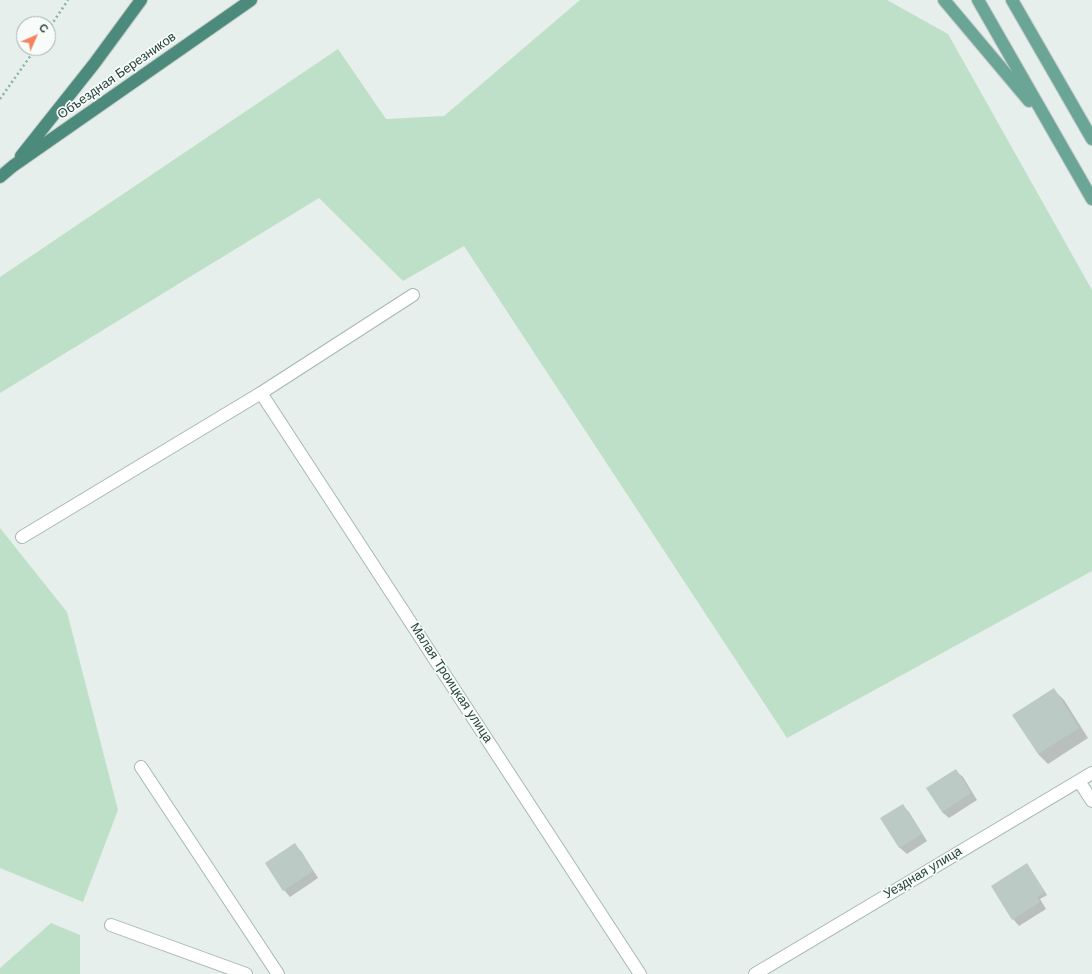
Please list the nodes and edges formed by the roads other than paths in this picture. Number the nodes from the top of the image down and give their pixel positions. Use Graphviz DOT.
graph roads {
  1 [pos="141,0"];
  2 [pos="251,0"];
  3 [pos="944,0"];
  4 [pos="978,0"];
  5 [pos="1012,0"];
  6 [pos="1049,124"];
  7 [pos="1092,139"];
  8 [pos="13,166"];
  9 [pos="0,176"];
  10 [pos="1092,200"];
  11 [pos="413,295"];
  12 [pos="261,393"];
  13 [pos="22,537"];
  14 [pos="141,767"];
  15 [pos="1092,773"];
  16 [pos="1079,780"];
  17 [pos="1092,801"];
  18 [pos="111,925"];
  19 [pos="246,974"];
  20 [pos="278,974"];
  21 [pos="640,974"];
  22 [pos="755,974"];
  1 -- 8 [label="highway"];
  2 -- 8 [label="highway, Объездная Березников"];
  3 -- 6 [label="main road"];
  4 -- 6 [label="main road"];
  5 -- 7 [label="main road"];
  6 -- 10 [label="main road"];
  8 -- 9 [label="highway, Объездная Березников"];
  11 -- 12 [label="street"];
  12 -- 13 [label="street"];
  12 -- 21 [label="street, Малая Троицкая улица"];
  14 -- 20 [label="street"];
  15 -- 16 [label="street, Уездная улица"];
  16 -- 17 [label="street"];
  16 -- 22 [label="street, Уездная улица"];
  18 -- 19 [label="street"];
}
